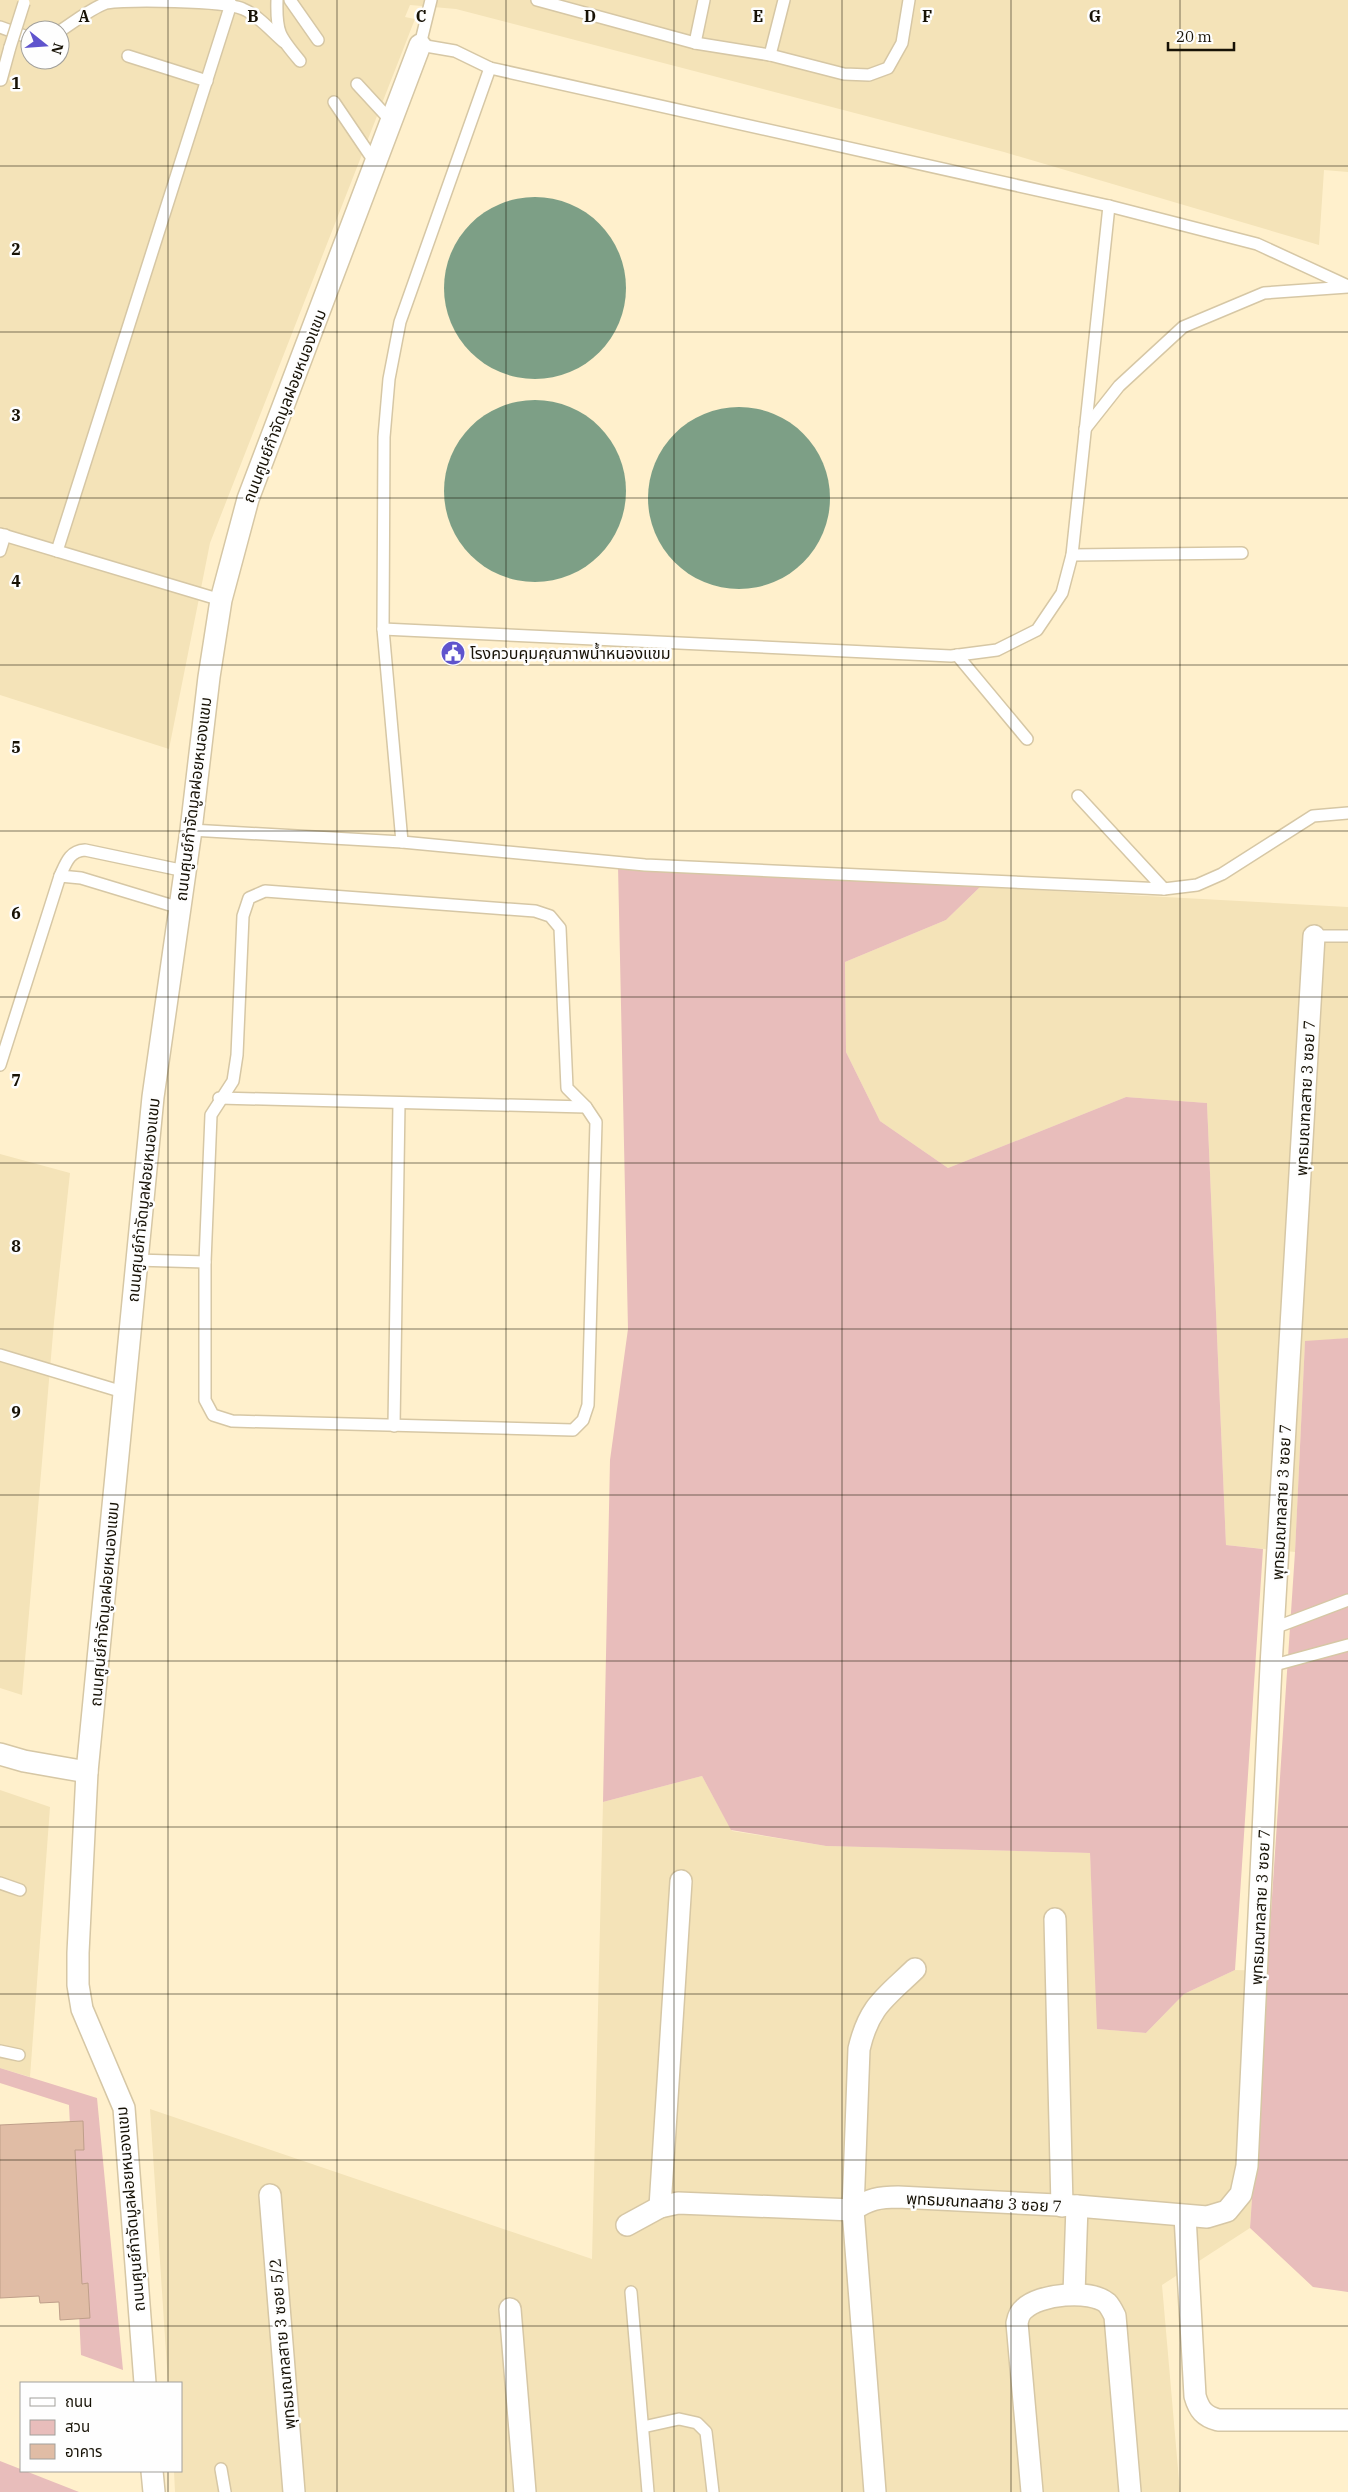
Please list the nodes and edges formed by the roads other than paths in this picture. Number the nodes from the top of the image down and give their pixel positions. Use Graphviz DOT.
graph roads {
  1 [pos="278,0"];
  2 [pos="290,0"];
  3 [pos="431,0"];
  4 [pos="537,0"];
  5 [pos="704,0"];
  6 [pos="784,0"];
  7 [pos="25,2"];
  8 [pos="911,2"];
  9 [pos="231,4"];
  10 [pos="70,24"];
  11 [pos="0,27"];
  12 [pos="20,34"];
  13 [pos="318,40"];
  14 [pos="284,42"];
  15 [pos="695,44"];
  16 [pos="420,45"];
  17 [pos="770,54"];
  18 [pos="128,56"];
  19 [pos="300,61"];
  20 [pos="490,68"];
  21 [pos="1,80"];
  22 [pos="207,81"];
  23 [pos="357,84"];
  24 [pos="334,102"];
  25 [pos="392,122"];
  26 [pos="376,164"];
  27 [pos="1109,206"];
  28 [pos="1348,287"];
  29 [pos="1084,430"];
  30 [pos="2,535"];
  31 [pos="57,551"];
  32 [pos="0,552"];
  33 [pos="1242,553"];
  34 [pos="1072,555"];
  35 [pos="221,600"];
  36 [pos="384,629"];
  37 [pos="957,655"];
  38 [pos="1027,739"];
  39 [pos="1078,796"];
  40 [pos="1348,813"];
  41 [pos="190,830"];
  42 [pos="402,842"];
  43 [pos="185,871"];
  44 [pos="60,876"];
  45 [pos="1164,889"];
  46 [pos="180,908"];
  47 [pos="1314,936"];
  48 [pos="1348,936"];
  49 [pos="0,1065"];
  50 [pos="220,1098"];
  51 [pos="399,1103"];
  52 [pos="586,1107"];
  53 [pos="136,1260"];
  54 [pos="205,1262"];
  55 [pos="0,1355"];
  56 [pos="123,1392"];
  57 [pos="394,1426"];
  58 [pos="1348,1600"];
  59 [pos="1274,1628"];
  60 [pos="1348,1645"];
  61 [pos="1271,1666"];
  62 [pos="0,1754"];
  63 [pos="88,1772"];
  64 [pos="681,1881"];
  65 [pos="0,1883"];
  66 [pos="20,1890"];
  67 [pos="1055,1919"];
  68 [pos="915,1969"];
  69 [pos="0,2050"];
  70 [pos="19,2055"];
  71 [pos="270,2195"];
  72 [pos="1070,2206"];
  73 [pos="660,2207"];
  74 [pos="853,2210"];
  75 [pos="1185,2216"];
  76 [pos="627,2225"];
  77 [pos="632,2292"];
  78 [pos="1074,2294"];
  79 [pos="510,2310"];
  80 [pos="145,2382"];
  81 [pos="1348,2420"];
  82 [pos="643,2426"];
  83 [pos="221,2469"];
  84 [pos="152,2472"];
  85 [pos="154,2492"];
  86 [pos="225,2492"];
  87 [pos="294,2492"];
  88 [pos="525,2492"];
  89 [pos="648,2492"];
  90 [pos="713,2492"];
  91 [pos="875,2492"];
  92 [pos="1032,2492"];
  93 [pos="1130,2492"];
  1 -- 14 [label="lane"];
  2 -- 13 [label="lane"];
  3 -- 16 [label="lane"];
  4 -- 15 [label="lane"];
  5 -- 15 [label="lane"];
  6 -- 17 [label="lane"];
  7 -- 21 [label="lane, bridge"];
  8 -- 17 [label="lane"];
  9 -- 10 [label="lane"];
  9 -- 14 [label="lane"];
  9 -- 22 [label="lane"];
  11 -- 12 [label="lane"];
  14 -- 19 [label="lane"];
  15 -- 17 [label="lane"];
  16 -- 20 [label="lane"];
  16 -- 25 [label="street, ถนนศูนย์กำจัดมูลฝอยหนองแขม"];
  18 -- 22 [label="lane"];
  20 -- 27 [label="lane"];
  20 -- 36 [label="lane"];
  22 -- 31 [label="lane"];
  23 -- 25 [label="lane"];
  24 -- 26 [label="lane"];
  25 -- 26 [label="street, ถนนศูนย์กำจัดมูลฝอยหนองแขม"];
  26 -- 35 [label="street, ถนนศูนย์กำจัดมูลฝอยหนองแขม"];
  27 -- 28 [label="lane"];
  27 -- 29 [label="lane"];
  28 -- 29 [label="lane"];
  29 -- 34 [label="lane"];
  30 -- 31 [label="lane"];
  30 -- 32 [label="lane"];
  31 -- 35 [label="lane"];
  33 -- 34 [label="lane"];
  34 -- 37 [label="lane"];
  35 -- 41 [label="street, ถนนศูนย์กำจัดมูลฝอยหนองแขม"];
  36 -- 37 [label="lane"];
  36 -- 42 [label="lane"];
  37 -- 38 [label="lane"];
  39 -- 45 [label="lane"];
  40 -- 45 [label="lane"];
  41 -- 42 [label="lane"];
  41 -- 43 [label="street, ถนนศูนย์กำจัดมูลฝอยหนองแขม"];
  42 -- 45 [label="lane"];
  43 -- 44 [label="lane"];
  43 -- 46 [label="street, ถนนศูนย์กำจัดมูลฝอยหนองแขม"];
  44 -- 46 [label="lane"];
  44 -- 49 [label="lane"];
  46 -- 53 [label="street, ถนนศูนย์กำจัดมูลฝอยหนองแขม"];
  47 -- 48 [label="lane"];
  47 -- 59 [label="street, พุทธมณฑลสาย 3 ซอย 7"];
  50 -- 51 [label="lane"];
  50 -- 52 [label="lane"];
  50 -- 54 [label="lane"];
  51 -- 52 [label="lane"];
  51 -- 57 [label="lane"];
  52 -- 57 [label="lane"];
  53 -- 54 [label="lane"];
  53 -- 56 [label="street, ถนนศูนย์กำจัดมูลฝอยหนองแขม"];
  54 -- 57 [label="lane"];
  55 -- 56 [label="lane"];
  56 -- 63 [label="street, ถนนศูนย์กำจัดมูลฝอยหนองแขม"];
  58 -- 59 [label="lane"];
  59 -- 61 [label="street, พุทธมณฑลสาย 3 ซอย 7"];
  60 -- 61 [label="lane"];
  61 -- 75 [label="street, พุทธมณฑลสาย 3 ซอย 7"];
  62 -- 63 [label="street"];
  63 -- 80 [label="street, ถนนศูนย์กำจัดมูลฝอยหนองแขม"];
  64 -- 73 [label="street"];
  65 -- 66 [label="lane"];
  67 -- 72 [label="street"];
  68 -- 74 [label="street"];
  69 -- 70 [label="lane"];
  71 -- 87 [label="street, พุทธมณฑลสาย 3 ซอย 5/2"];
  72 -- 74 [label="street, พุทธมณฑลสาย 3 ซอย 7"];
  72 -- 75 [label="street, พุทธมณฑลสาย 3 ซอย 7"];
  72 -- 78 [label="street"];
  73 -- 74 [label="street"];
  73 -- 76 [label="street"];
  74 -- 91 [label="street"];
  75 -- 81 [label="street"];
  77 -- 82 [label="lane"];
  78 -- 92 [label="street"];
  78 -- 93 [label="street"];
  79 -- 88 [label="street"];
  82 -- 89 [label="lane"];
  82 -- 90 [label="lane"];
  83 -- 86 [label="lane"];
  84 -- 85 [label="street"];
}
